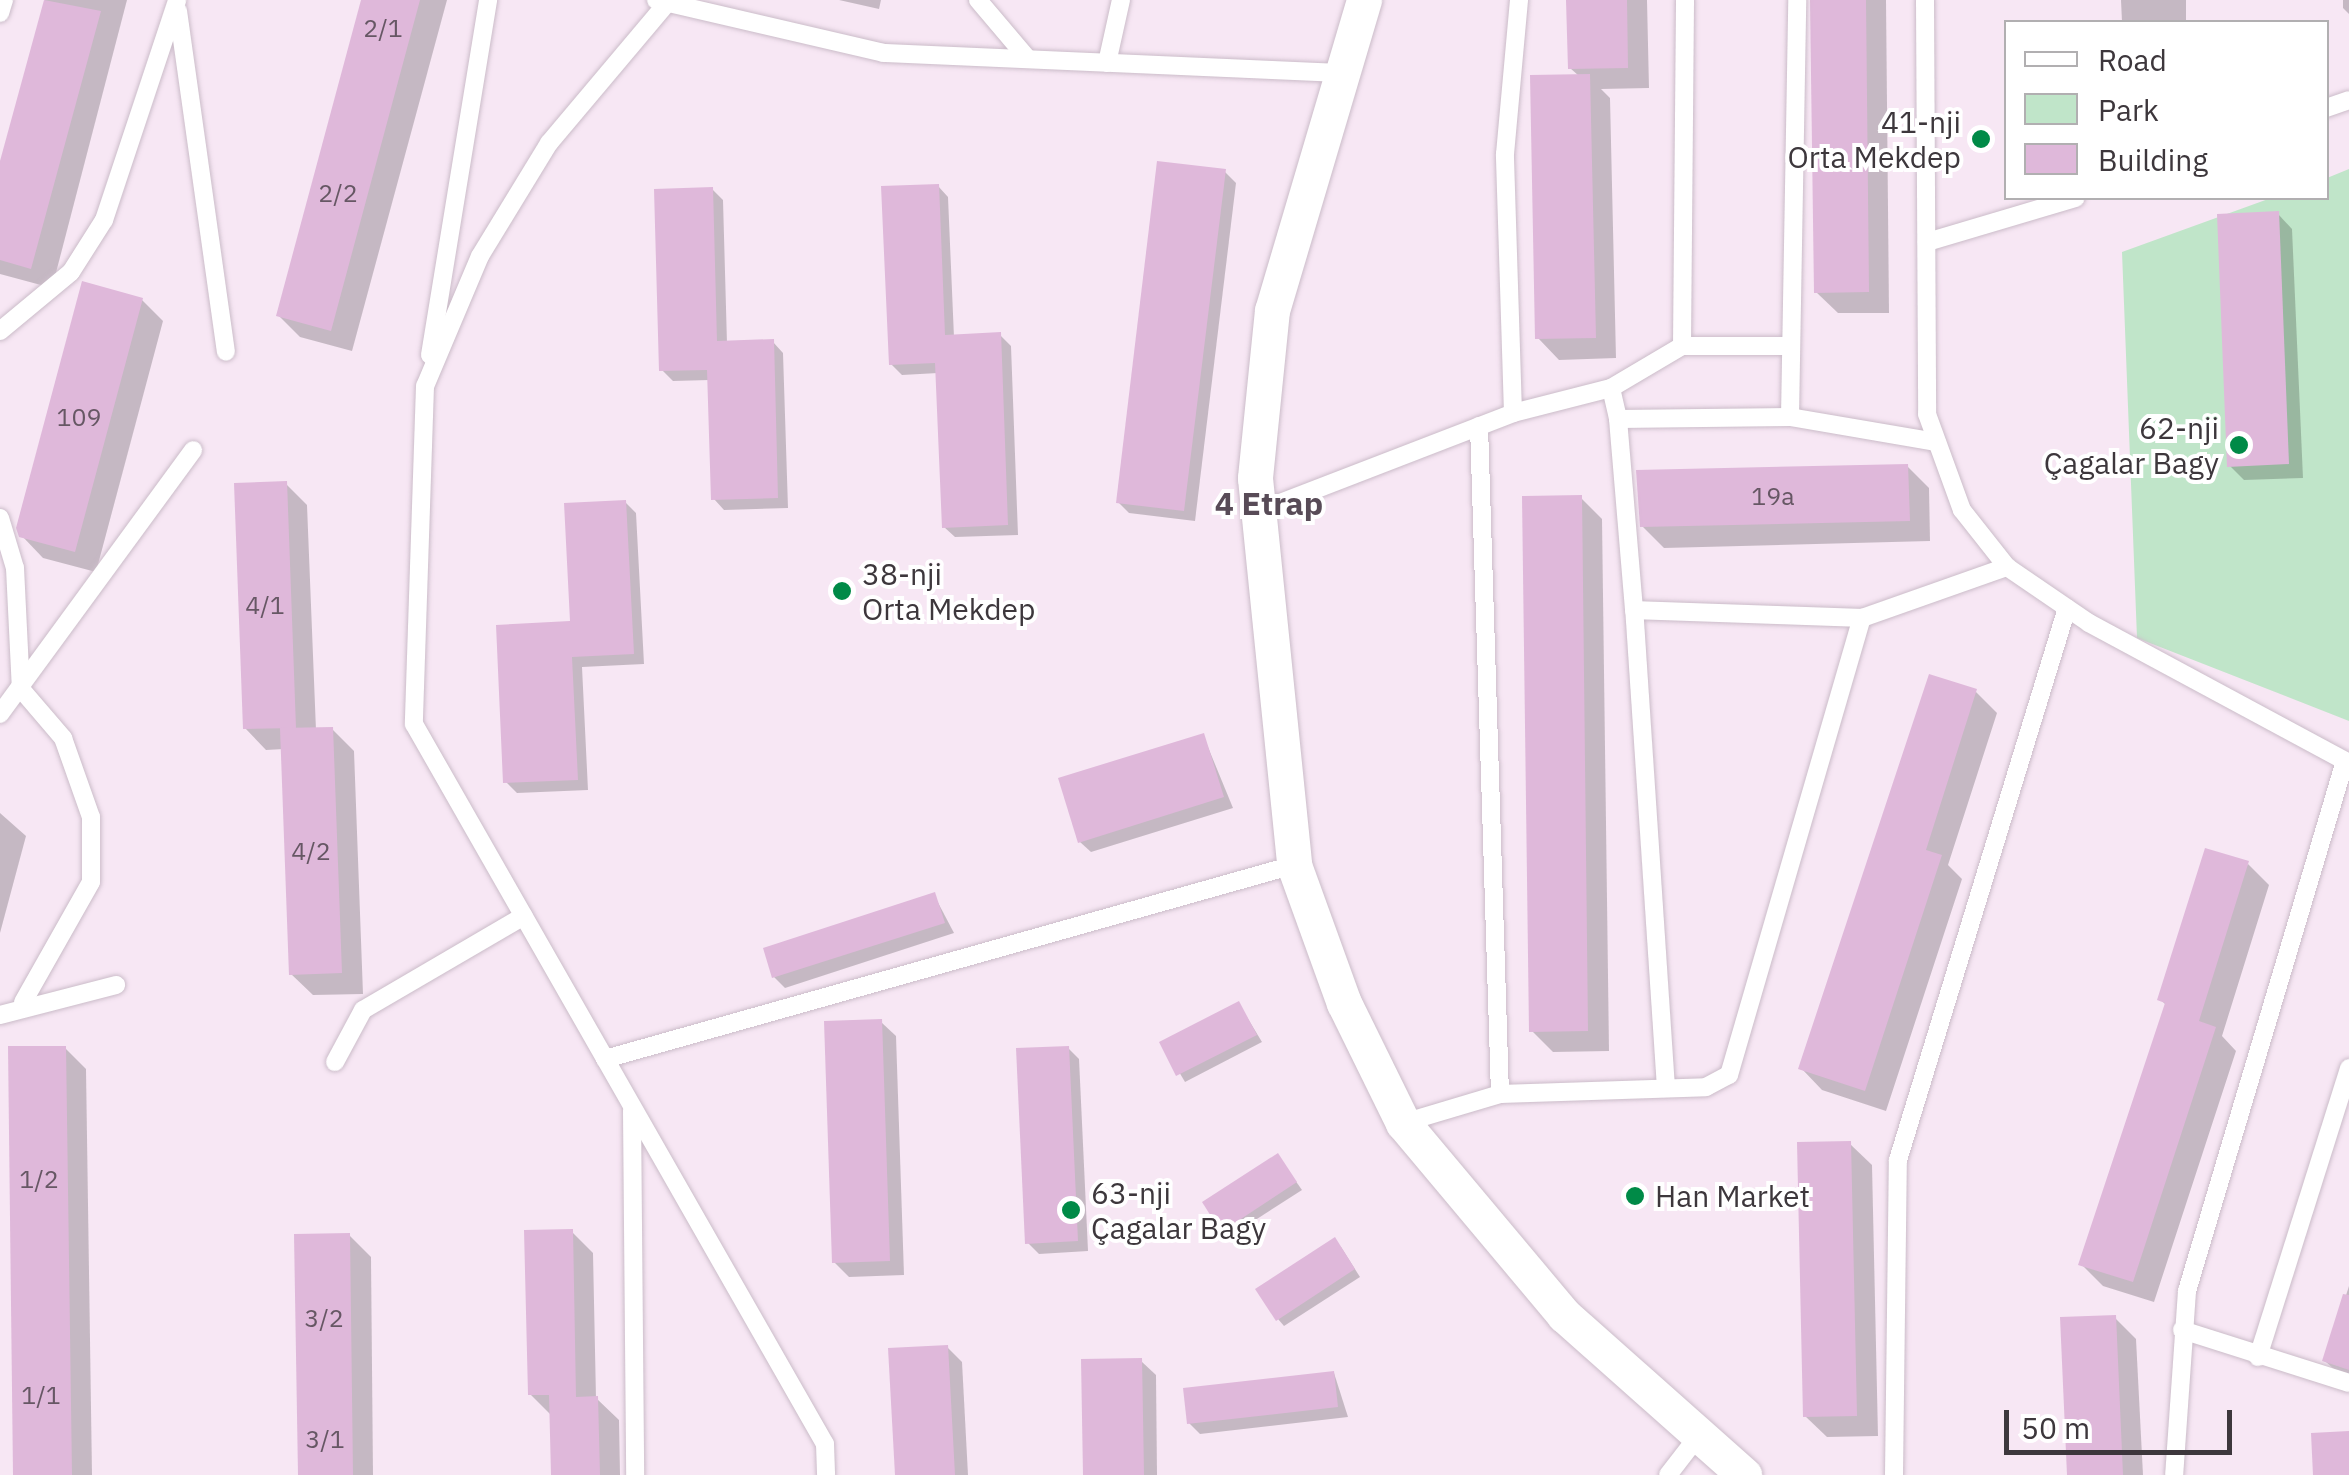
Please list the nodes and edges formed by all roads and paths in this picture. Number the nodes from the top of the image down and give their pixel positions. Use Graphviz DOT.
graph roads {
  1 [pos="4,0"];
  2 [pos="177,0"];
  3 [pos="488,0"];
  4 [pos="978,0"];
  5 [pos="1121,0"];
  6 [pos="1364,0"];
  7 [pos="1519,0"];
  8 [pos="1685,0"];
  9 [pos="1797,0"];
  10 [pos="1925,0"];
  11 [pos="661,1"];
  12 [pos="0,13"];
  13 [pos="1028,59"];
  14 [pos="1107,62"];
  15 [pos="1342,73"];
  16 [pos="2069,200"];
  17 [pos="1927,242"];
  18 [pos="0,331"];
  19 [pos="1682,346"];
  20 [pos="1791,346"];
  21 [pos="226,352"];
  22 [pos="425,386"];
  23 [pos="1611,388"];
  24 [pos="1513,413"];
  25 [pos="1790,416"];
  26 [pos="1618,419"];
  27 [pos="1480,426"];
  28 [pos="1937,442"];
  29 [pos="192,450"];
  30 [pos="1256,512"];
  31 [pos="0,518"];
  32 [pos="2007,567"];
  33 [pos="2067,608"];
  34 [pos="1634,610"];
  35 [pos="1862,618"];
  36 [pos="21,689"];
  37 [pos="0,714"];
  38 [pos="2347,761"];
  39 [pos="1294,865"];
  40 [pos="524,916"];
  41 [pos="116,985"];
  42 [pos="23,1002"];
  43 [pos="0,1015"];
  44 [pos="605,1059"];
  45 [pos="335,1062"];
  46 [pos="2349,1068"];
  47 [pos="1666,1088"];
  48 [pos="1500,1094"];
  49 [pos="632,1110"];
  50 [pos="1403,1123"];
  51 [pos="2182,1330"];
  52 [pos="2258,1357"];
  53 [pos="2349,1383"];
  54 [pos="1699,1435"];
  55 [pos="635,1475"];
  56 [pos="826,1475"];
  57 [pos="1668,1475"];
  58 [pos="1744,1475"];
  59 [pos="1894,1475"];
  60 [pos="2174,1475"];
  1 -- 12 [label="lane"];
  2 -- 18 [label="lane"];
  2 -- 21 [label="lane"];
  3 -- 22 [label="lane"];
  4 -- 13 [label="lane"];
  5 -- 14 [label="lane"];
  6 -- 15 [label="street"];
  7 -- 24 [label="lane"];
  8 -- 19 [label="lane"];
  9 -- 20 [label="lane"];
  10 -- 17 [label="lane"];
  11 -- 13 [label="lane"];
  11 -- 22 [label="lane"];
  13 -- 14 [label="lane"];
  14 -- 15 [label="lane"];
  15 -- 30 [label="street"];
  16 -- 17 [label="lane"];
  17 -- 28 [label="lane"];
  19 -- 20 [label="lane"];
  19 -- 23 [label="lane"];
  20 -- 25 [label="lane"];
  22 -- 40 [label="lane"];
  23 -- 24 [label="lane"];
  23 -- 26 [label="lane"];
  24 -- 27 [label="lane"];
  25 -- 26 [label="lane"];
  25 -- 28 [label="lane"];
  26 -- 34 [label="lane"];
  27 -- 30 [label="lane"];
  27 -- 48 [label="lane"];
  28 -- 32 [label="lane"];
  29 -- 36 [label="lane"];
  30 -- 39 [label="street"];
  31 -- 36 [label="lane"];
  32 -- 33 [label="lane"];
  32 -- 35 [label="lane"];
  33 -- 38 [label="lane"];
  33 -- 59 [label="lane"];
  34 -- 35 [label="lane"];
  34 -- 47 [label="lane"];
  35 -- 47 [label="lane"];
  36 -- 37 [label="lane"];
  36 -- 42 [label="lane"];
  38 -- 51 [label="lane"];
  39 -- 44 [label="lane"];
  39 -- 50 [label="street"];
  40 -- 44 [label="lane"];
  40 -- 45 [label="lane"];
  41 -- 42 [label="lane"];
  42 -- 43 [label="lane"];
  44 -- 49 [label="lane"];
  46 -- 52 [label="lane"];
  47 -- 48 [label="lane"];
  48 -- 50 [label="lane"];
  49 -- 55 [label="lane"];
  49 -- 56 [label="lane"];
  50 -- 54 [label="street"];
  51 -- 52 [label="lane"];
  51 -- 60 [label="lane"];
  52 -- 53 [label="lane"];
  54 -- 57 [label="lane"];
  54 -- 58 [label="street"];
}
